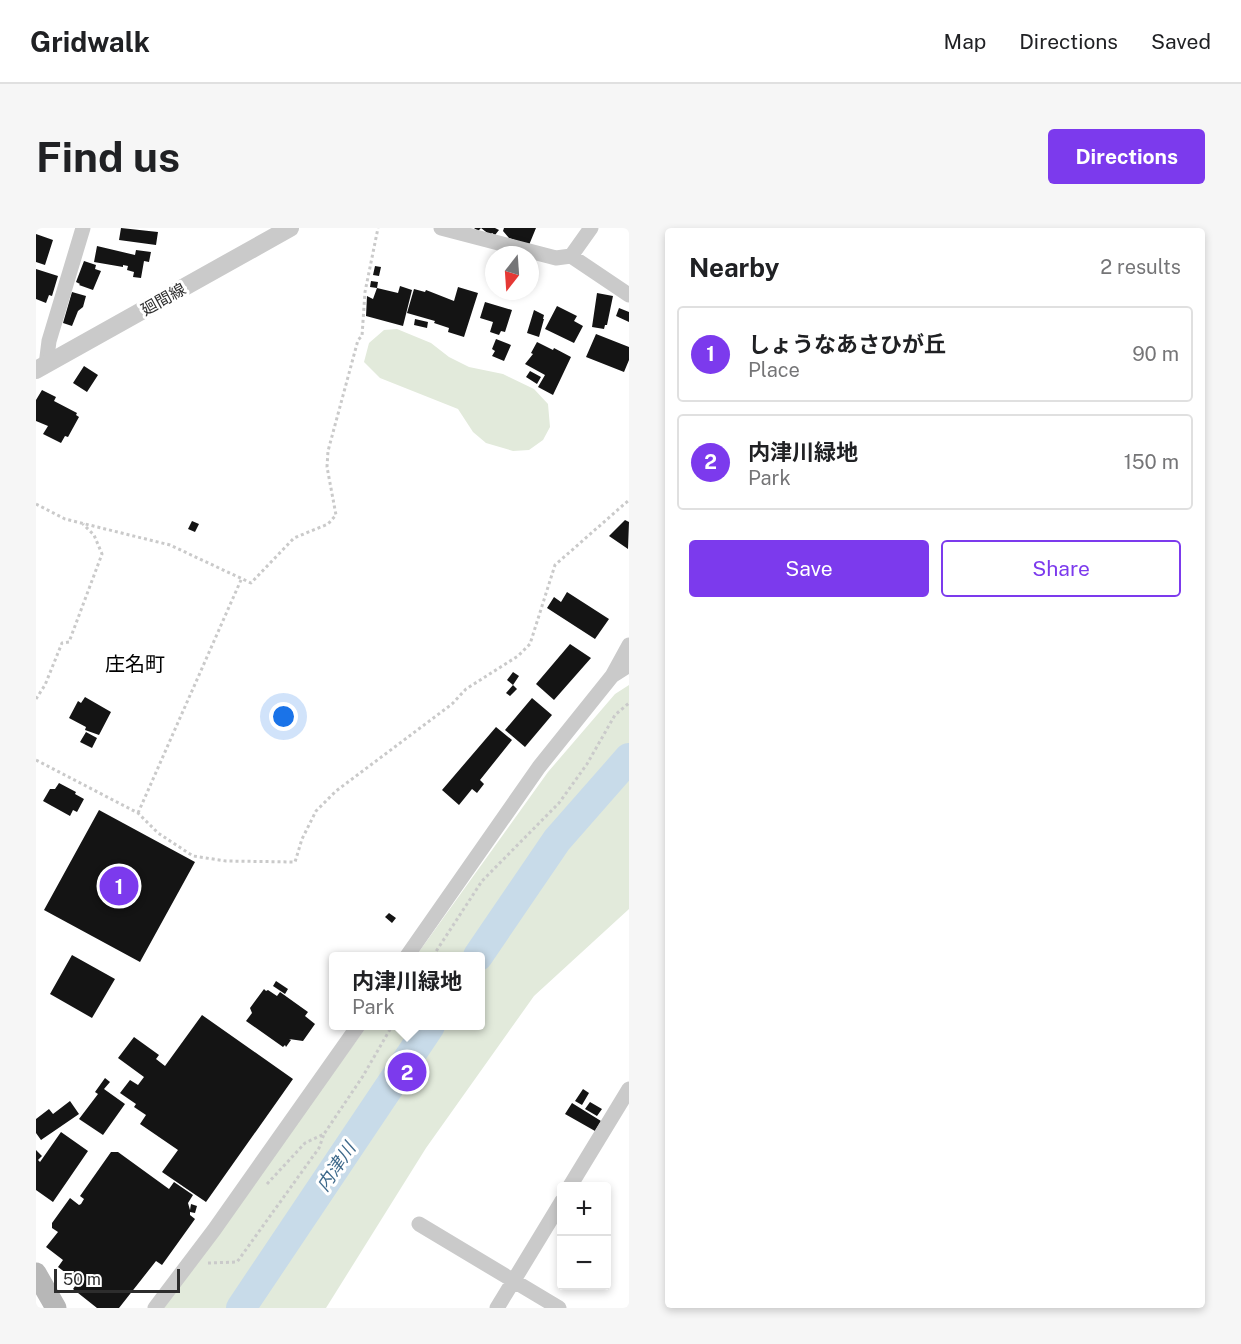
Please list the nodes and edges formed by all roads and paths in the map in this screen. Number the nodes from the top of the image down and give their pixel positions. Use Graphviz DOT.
graph roads {
  1 [pos="82,228"];
  2 [pos="378,228"];
  3 [pos="441,228"];
  4 [pos="591,228"];
  5 [pos="285,229"];
  6 [pos="571,256"];
  7 [pos="629,295"];
  8 [pos="41,367"];
  9 [pos="629,500"];
  10 [pos="36,504"];
  11 [pos="82,523"];
  12 [pos="241,579"];
  13 [pos="629,645"];
  14 [pos="629,665"];
  15 [pos="612,676"];
  16 [pos="36,699"];
  17 [pos="629,703"];
  18 [pos="36,760"];
  19 [pos="138,813"];
  20 [pos="410,952"];
  21 [pos="436,952"];
  22 [pos="355,1030"];
  23 [pos="390,1030"];
  24 [pos="629,1089"];
  25 [pos="324,1134"];
  26 [pos="572,1182"];
  27 [pos="266,1186"];
  28 [pos="557,1208"];
  29 [pos="419,1224"];
  30 [pos="204,1263"];
  31 [pos="36,1273"];
  32 [pos="514,1280"];
  33 [pos="56,1308"];
  34 [pos="155,1308"];
  35 [pos="497,1308"];
  36 [pos="559,1308"];
  1 -- 8 [label="street"];
  2 -- 12 [label="path"];
  3 -- 6 [label="street"];
  4 -- 6 [label="street"];
  5 -- 8 [label="street, 廻間線"];
  6 -- 7 [label="street"];
  9 -- 19 [label="path"];
  10 -- 11 [label="path"];
  11 -- 12 [label="path"];
  11 -- 16 [label="path"];
  12 -- 19 [label="path"];
  13 -- 15 [label="street"];
  14 -- 15 [label="street"];
  15 -- 20 [label="street"];
  17 -- 21 [label="path"];
  18 -- 19 [label="path"];
  22 -- 34 [label="street"];
  23 -- 25 [label="path"];
  24 -- 26 [label="street"];
  25 -- 27 [label="path"];
  25 -- 30 [label="path"];
  28 -- 32 [label="street"];
  29 -- 32 [label="street"];
  31 -- 33 [label="main road"];
  32 -- 35 [label="street"];
  32 -- 36 [label="street"];
}
